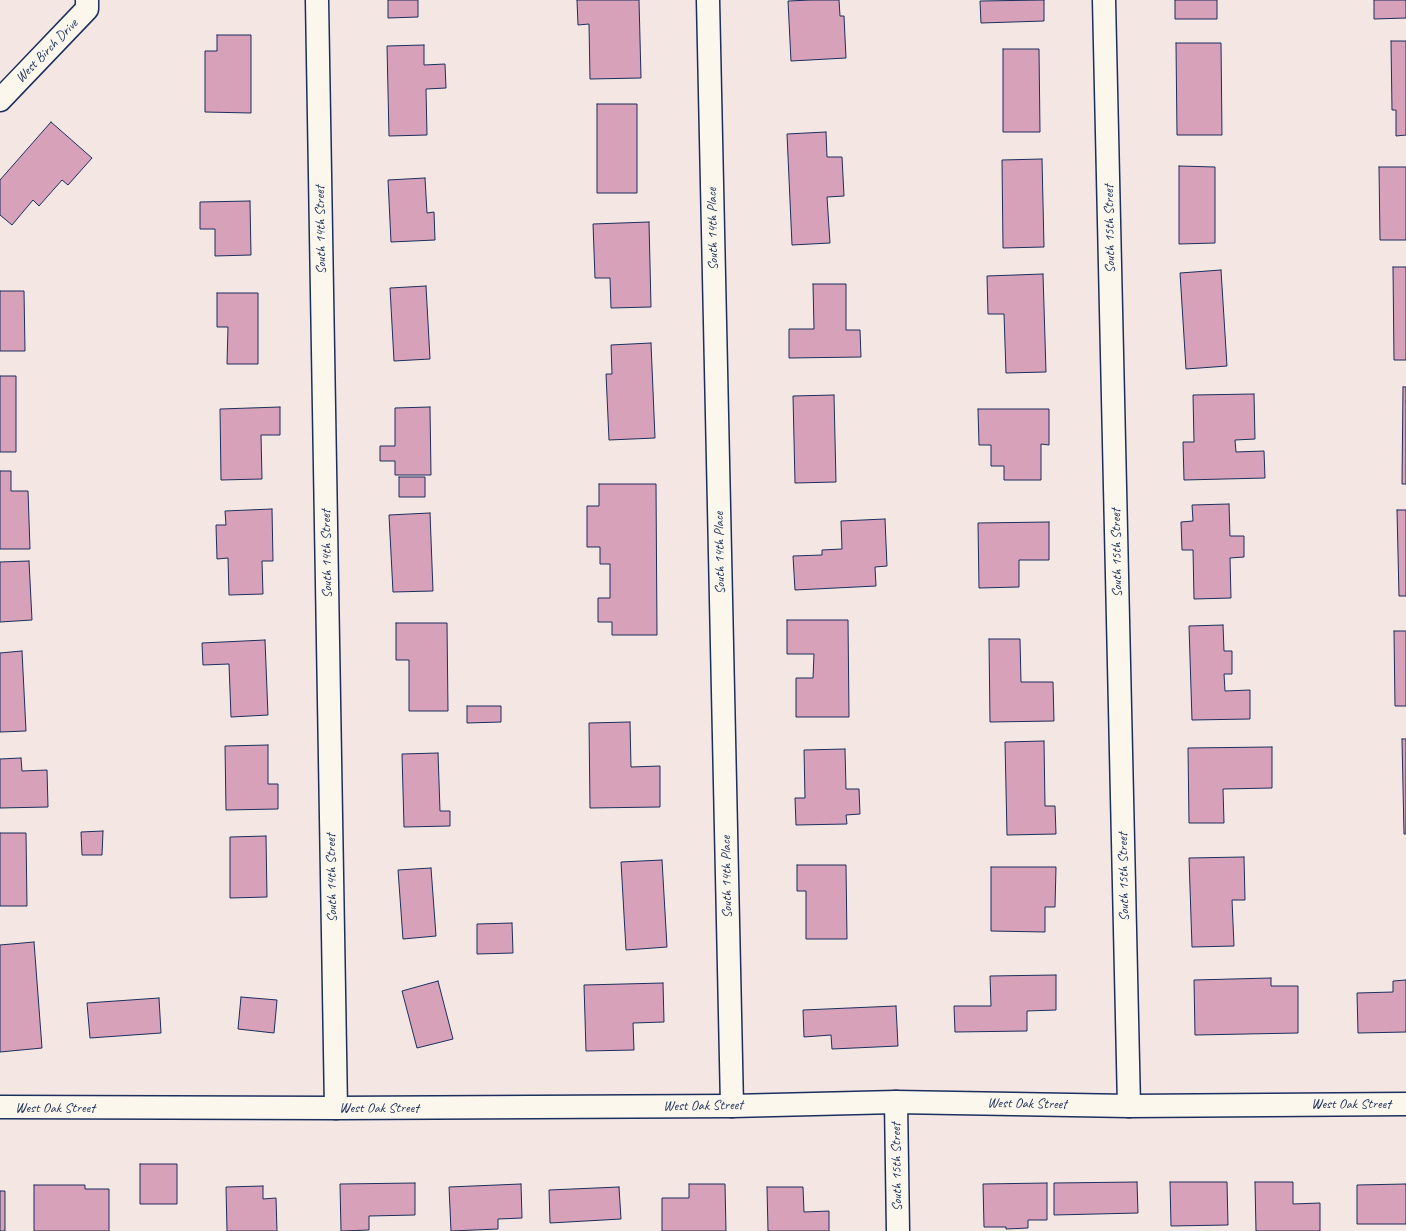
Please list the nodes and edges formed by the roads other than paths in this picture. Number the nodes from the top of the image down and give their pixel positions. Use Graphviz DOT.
graph roads {
  1 [pos="87,0"];
  2 [pos="317,0"];
  3 [pos="708,0"];
  4 [pos="1104,0"];
  5 [pos="0,100"];
  6 [pos="896,1102"];
  7 [pos="1406,1104"];
  8 [pos="732,1106"];
  9 [pos="1129,1106"];
  10 [pos="0,1107"];
  11 [pos="336,1108"];
  12 [pos="898,1231"];
  1 -- 5 [label="street, West Birch Drive"];
  2 -- 11 [label="street, South 14th Street"];
  3 -- 8 [label="street, South 14th Place"];
  4 -- 9 [label="street, South 15th Street"];
  6 -- 8 [label="street, West Oak Street"];
  6 -- 9 [label="street, West Oak Street"];
  6 -- 12 [label="street, South 15th Street"];
  7 -- 9 [label="street, West Oak Street"];
  8 -- 11 [label="street, West Oak Street"];
  10 -- 11 [label="street, West Oak Street"];
}
